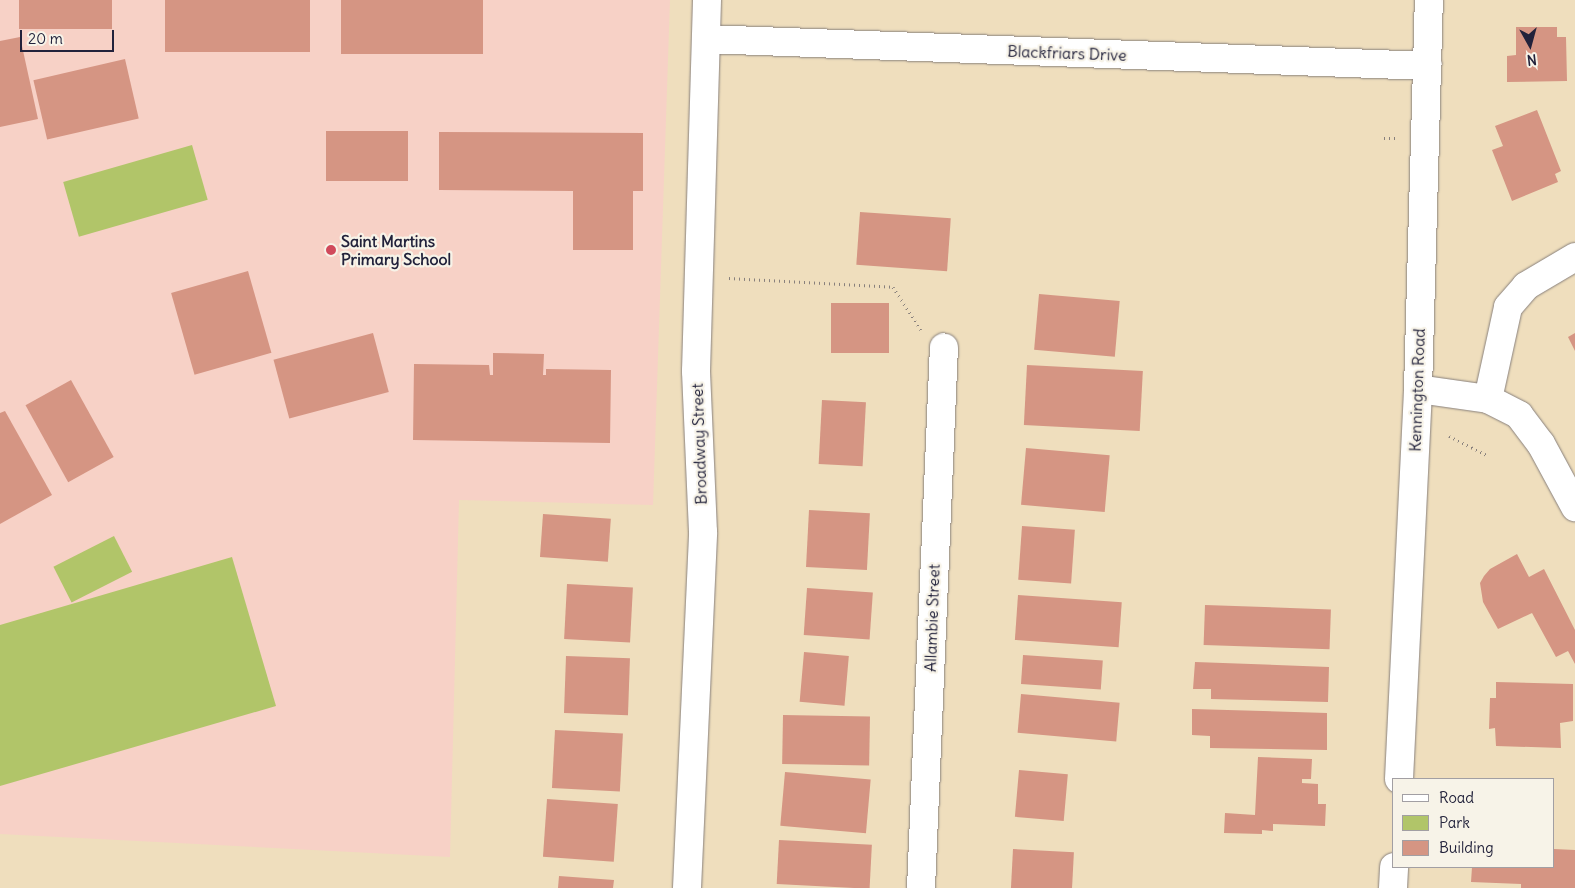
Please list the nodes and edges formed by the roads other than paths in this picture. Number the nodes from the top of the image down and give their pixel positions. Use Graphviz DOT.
graph roads {
  1 [pos="707,0"];
  2 [pos="1429,0"];
  3 [pos="706,39"];
  4 [pos="1427,66"];
  5 [pos="1575,257"];
  6 [pos="944,347"];
  7 [pos="1418,389"];
  8 [pos="1488,399"];
  9 [pos="1575,507"];
  10 [pos="1399,778"];
  11 [pos="1394,868"];
  12 [pos="687,888"];
  13 [pos="921,888"];
  14 [pos="1393,888"];
  1 -- 3 [label="street, Broadway Street"];
  2 -- 4 [label="street, Kennington Road"];
  3 -- 4 [label="street, Blackfriars Drive"];
  3 -- 12 [label="street, Broadway Street"];
  4 -- 7 [label="street, Kennington Road"];
  5 -- 8 [label="street"];
  6 -- 13 [label="street, Allambie Street"];
  7 -- 8 [label="street"];
  7 -- 10 [label="street, Kennington Road"];
  8 -- 9 [label="street"];
  11 -- 14 [label="street"];
}
